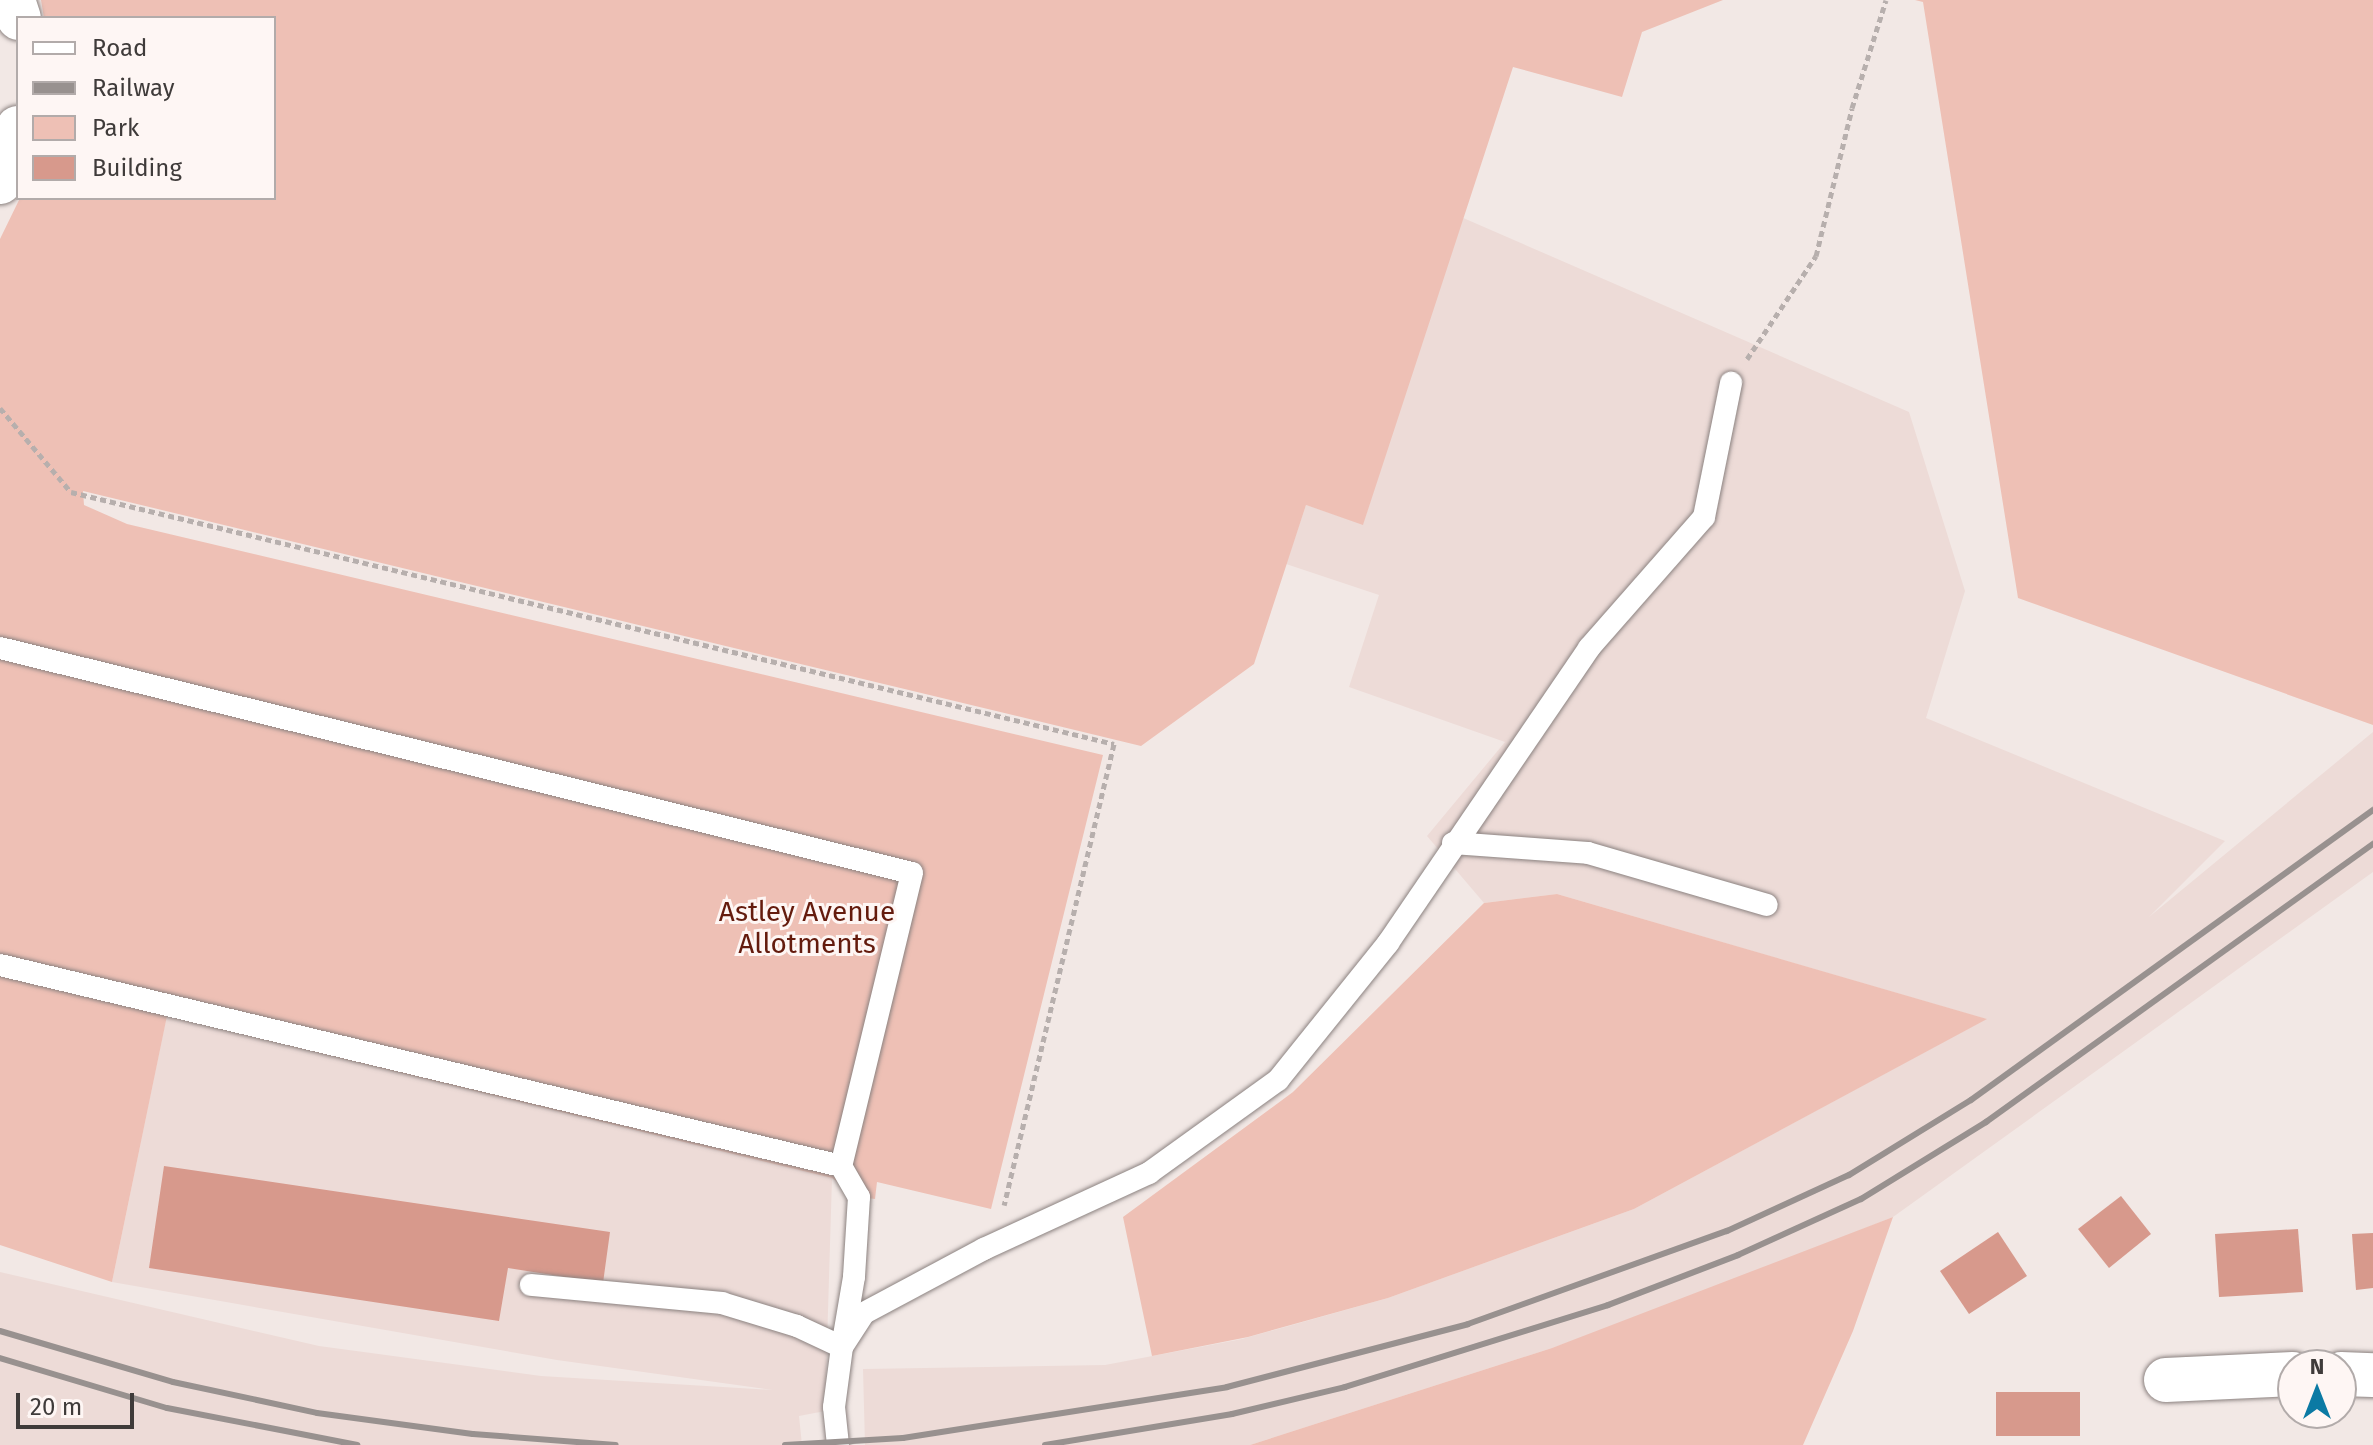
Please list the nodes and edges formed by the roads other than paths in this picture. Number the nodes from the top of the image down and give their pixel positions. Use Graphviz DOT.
graph roads {
  1 [pos="16,134"];
  2 [pos="0,182"];
  3 [pos="1731,383"];
  4 [pos="0,648"];
  5 [pos="1453,843"];
  6 [pos="1767,905"];
  7 [pos="0,965"];
  8 [pos="841,1166"];
  9 [pos="531,1285"];
  10 [pos="842,1347"];
  11 [pos="2277,1375"];
  12 [pos="2166,1380"];
  13 [pos="838,1445"];
  1 -- 2 [label="street"];
  3 -- 5 [label="lane"];
  4 -- 8 [label="lane"];
  5 -- 6 [label="lane"];
  5 -- 10 [label="lane"];
  7 -- 8 [label="lane"];
  8 -- 10 [label="lane"];
  9 -- 10 [label="lane"];
  10 -- 13 [label="lane"];
  11 -- 12 [label="street"];
}
